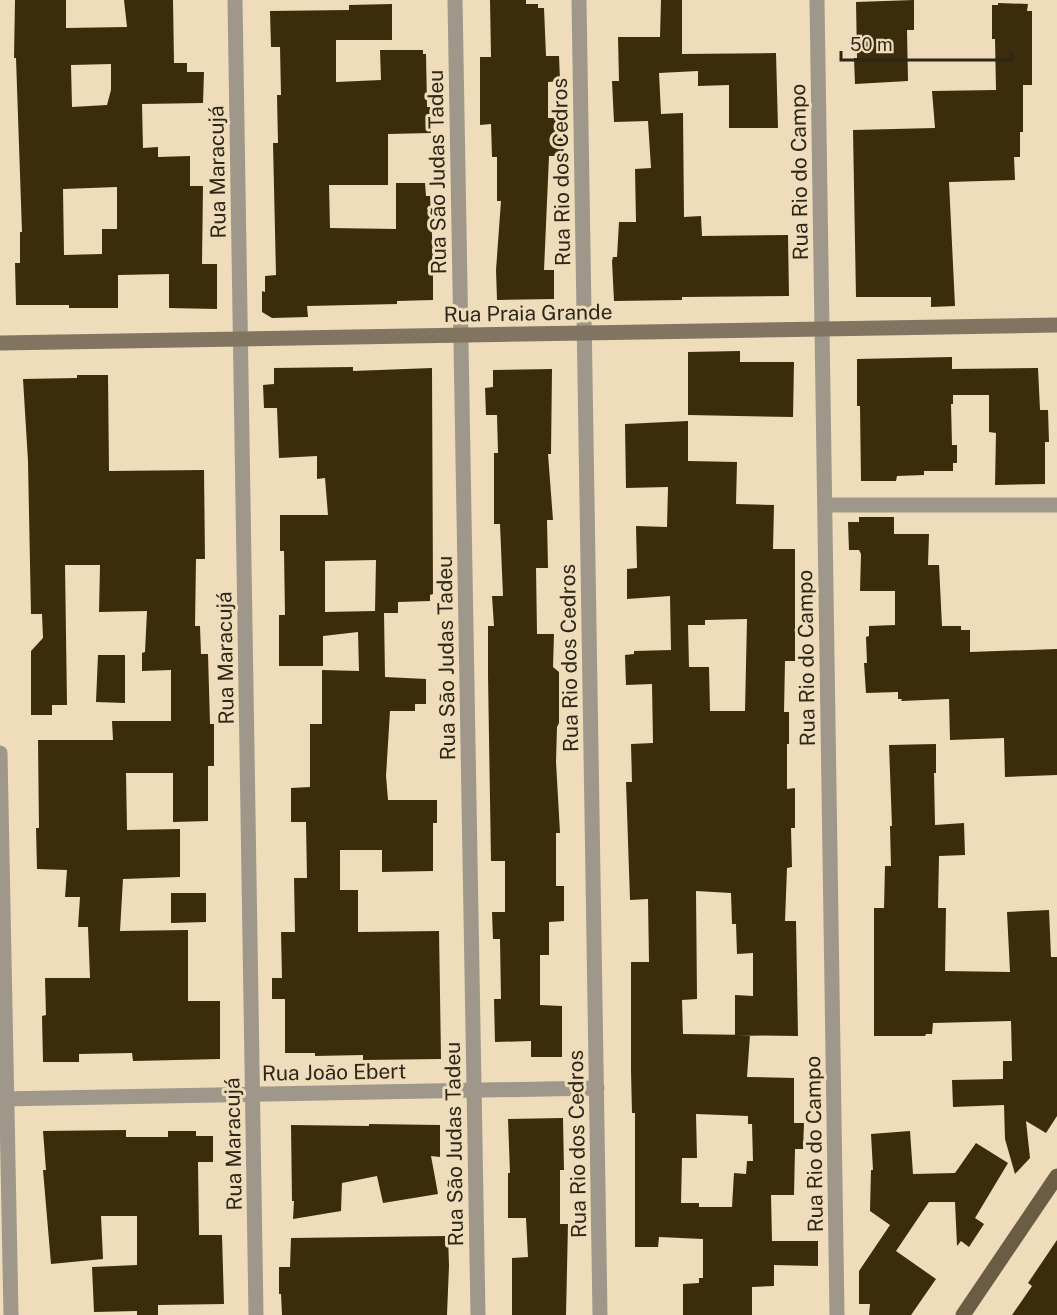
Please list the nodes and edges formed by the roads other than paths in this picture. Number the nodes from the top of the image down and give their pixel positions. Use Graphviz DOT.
graph roads {
  1 [pos="235,0"];
  2 [pos="455,0"];
  3 [pos="579,0"];
  4 [pos="817,0"];
  5 [pos="1057,325"];
  6 [pos="822,329"];
  7 [pos="584,333"];
  8 [pos="461,335"];
  9 [pos="240,339"];
  10 [pos="0,343"];
  11 [pos="825,505"];
  12 [pos="1057,505"];
  13 [pos="0,753"];
  14 [pos="597,1089"];
  15 [pos="474,1090"];
  16 [pos="253,1095"];
  17 [pos="4,1099"];
  18 [pos="1057,1176"];
  19 [pos="11,1315"];
  20 [pos="256,1315"];
  21 [pos="478,1315"];
  22 [pos="600,1315"];
  23 [pos="837,1315"];
  24 [pos="963,1315"];
  1 -- 9 [label="street, Rua Maracujá"];
  2 -- 8 [label="street, Rua São Judas Tadeu"];
  3 -- 7 [label="street, Rua Rio dos Cedros"];
  4 -- 6 [label="street, Rua Rio do Campo"];
  5 -- 6 [label="street, Rua Praia Grande"];
  6 -- 7 [label="street, Rua Praia Grande"];
  6 -- 11 [label="street, Rua Rio do Campo"];
  7 -- 8 [label="street, Rua Praia Grande"];
  7 -- 14 [label="street, Rua Rio dos Cedros"];
  8 -- 9 [label="street, Rua Praia Grande"];
  8 -- 15 [label="street, Rua São Judas Tadeu"];
  9 -- 10 [label="street, Rua Praia Grande"];
  9 -- 16 [label="street, Rua Maracujá"];
  11 -- 12 [label="street"];
  11 -- 23 [label="street, Rua Rio do Campo"];
  13 -- 17 [label="street"];
  14 -- 15 [label="street, Rua João Ebert"];
  14 -- 22 [label="street, Rua Rio dos Cedros"];
  15 -- 16 [label="street, Rua João Ebert"];
  15 -- 21 [label="street, Rua São Judas Tadeu"];
  16 -- 17 [label="street, Rua João Ebert"];
  16 -- 20 [label="street, Rua Maracujá"];
  17 -- 19 [label="street"];
  18 -- 24 [label="main road"];
}
